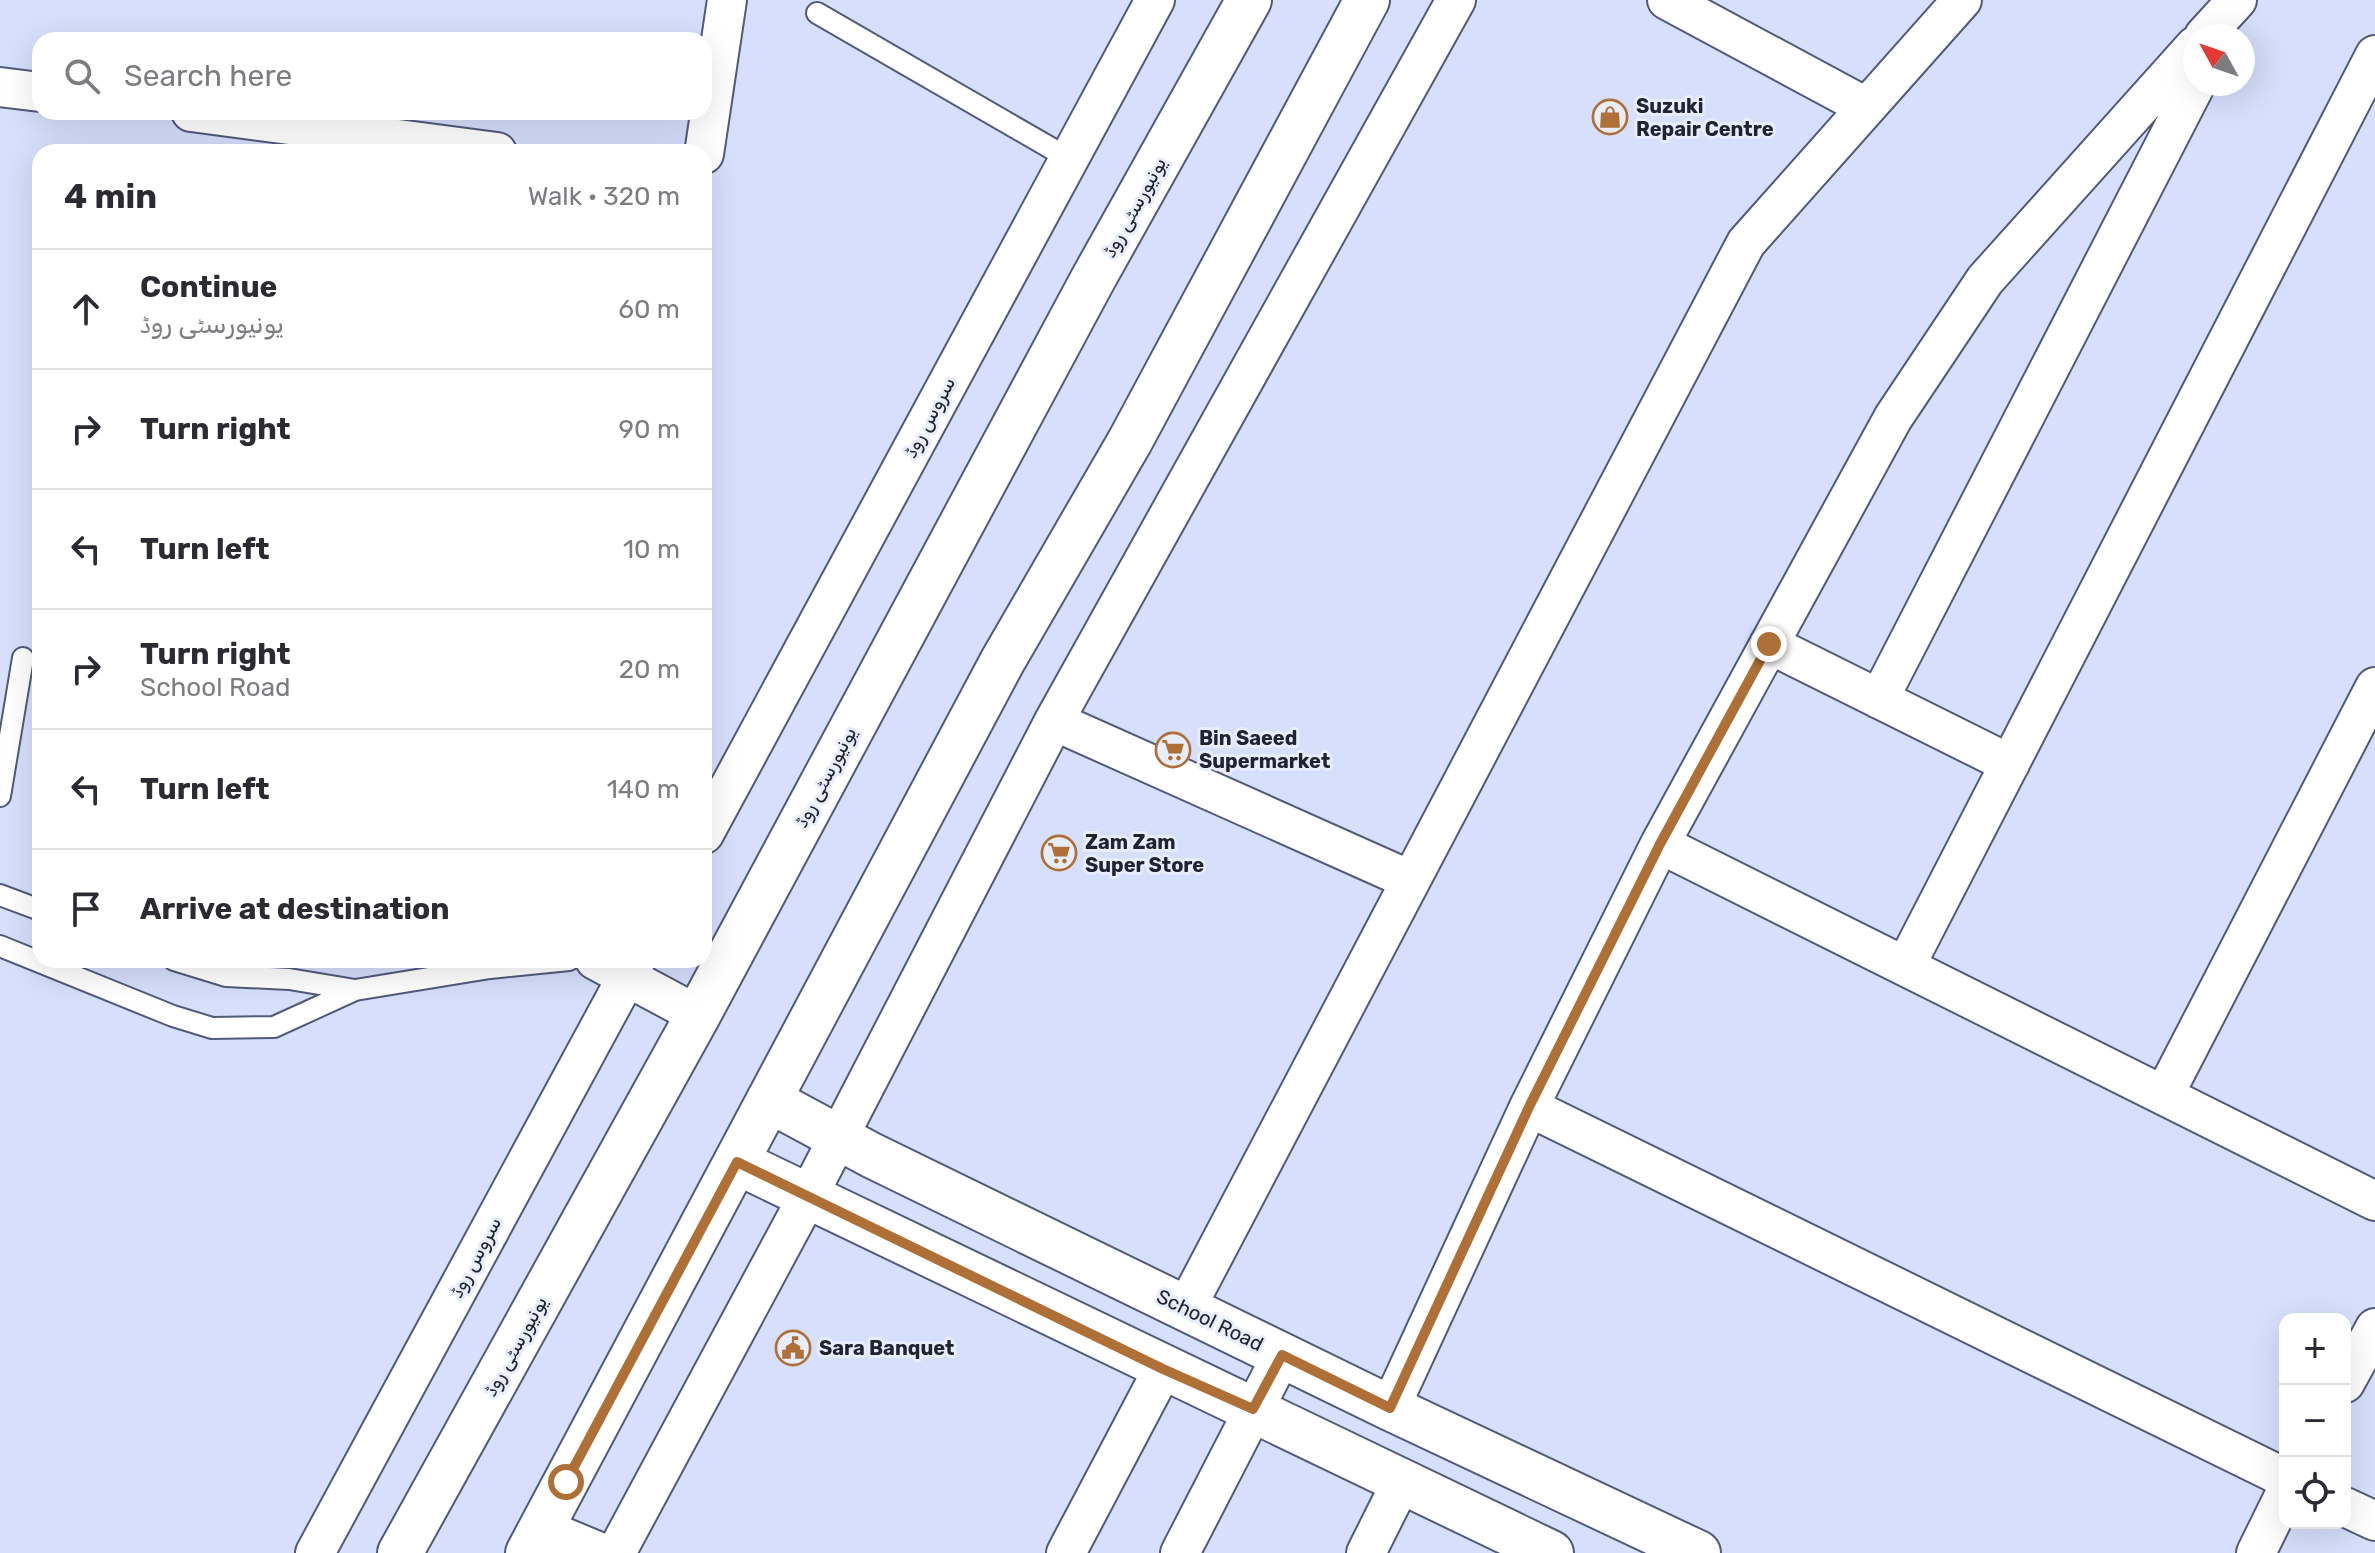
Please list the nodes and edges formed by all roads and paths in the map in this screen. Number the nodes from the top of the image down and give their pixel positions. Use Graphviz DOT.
graph roads {
  1 [pos="727,0"];
  2 [pos="1155,0"];
  3 [pos="1249,0"];
  4 [pos="1367,0"];
  5 [pos="1456,0"];
  6 [pos="1667,0"];
  7 [pos="1962,0"];
  8 [pos="2238,0"];
  9 [pos="817,13"];
  10 [pos="2215,24"];
  11 [pos="2227,24"];
  12 [pos="2375,55"];
  13 [pos="2183,59"];
  14 [pos="0,87"];
  15 [pos="32,91"];
  16 [pos="2190,96"];
  17 [pos="712,100"];
  18 [pos="1866,107"];
  19 [pos="252,120"];
  20 [pos="709,120"];
  21 [pos="436,144"];
  22 [pos="705,144"];
  23 [pos="1068,158"];
  24 [pos="1769,644"];
  25 [pos="23,658"];
  26 [pos="2375,687"];
  27 [pos="1879,699"];
  28 [pos="1054,721"];
  29 [pos="2010,764"];
  30 [pos="0,796"];
  31 [pos="712,819"];
  32 [pos="1660,844"];
  33 [pos="1410,880"];
  34 [pos="0,895"];
  35 [pos="32,907"];
  36 [pos="0,946"];
  37 [pos="32,959"];
  38 [pos="1906,965"];
  39 [pos="54,968"];
  40 [pos="200,968"];
  41 [pos="490,968"];
  42 [pos="618,968"];
  43 [pos="622,968"];
  44 [pos="355,990"];
  45 [pos="698,1015"];
  46 [pos="2164,1095"];
  47 [pos="769,1100"];
  48 [pos="1529,1107"];
  49 [pos="838,1138"];
  50 [pos="737,1162"];
  51 [pos="808,1196"];
  52 [pos="2375,1201"];
  53 [pos="1186,1308"];
  54 [pos="2375,1328"];
  55 [pos="1282,1355"];
  56 [pos="1163,1369"];
  57 [pos="2351,1372"];
  58 [pos="1390,1408"];
  59 [pos="1253,1409"];
  60 [pos="2279,1475"];
  61 [pos="1402,1481"];
  62 [pos="2279,1506"];
  63 [pos="2351,1510"];
  64 [pos="2375,1521"];
  65 [pos="535,1540"];
  66 [pos="315,1553"];
  67 [pos="400,1553"];
  68 [pos="602,1553"];
  69 [pos="616,1553"];
  70 [pos="1066,1553"];
  71 [pos="1180,1553"];
  72 [pos="1366,1553"];
  73 [pos="1551,1553"];
  74 [pos="1698,1553"];
  75 [pos="2256,1553"];
  1 -- 17 [label="street"];
  2 -- 23 [label="street, سروس روڈ"];
  3 -- 45 [label="main road, یونیورسٹی روڈ"];
  4 -- 47 [label="main road"];
  5 -- 28 [label="street"];
  6 -- 18 [label="street"];
  7 -- 18 [label="street"];
  8 -- 10 [label="street"];
  8 -- 11 [label="street"];
  9 -- 23 [label="lane"];
  12 -- 29 [label="street"];
  13 -- 24 [label="street"];
  14 -- 15 [label="street"];
  16 -- 27 [label="street"];
  18 -- 33 [label="street"];
  19 -- 21 [label="street"];
  20 -- 22 [label="street"];
  23 -- 31 [label="street, سروس روڈ"];
  24 -- 27 [label="street"];
  24 -- 32 [label="street"];
  25 -- 30 [label="lane"];
  26 -- 46 [label="street"];
  27 -- 29 [label="street"];
  28 -- 33 [label="street"];
  28 -- 49 [label="street"];
  29 -- 38 [label="street"];
  32 -- 38 [label="street"];
  32 -- 48 [label="street"];
  33 -- 53 [label="street"];
  34 -- 35 [label="lane"];
  36 -- 37 [label="lane"];
  38 -- 46 [label="street"];
  39 -- 44 [label="lane"];
  40 -- 44 [label="lane"];
  41 -- 44 [label="lane"];
  42 -- 66 [label="street, سروس روڈ"];
  43 -- 45 [label="street"];
  45 -- 67 [label="main road, یونیورسٹی روڈ"];
  46 -- 52 [label="street"];
  47 -- 49 [label="main road, School Road"];
  47 -- 50 [label="main road"];
  48 -- 58 [label="street"];
  48 -- 60 [label="street"];
  49 -- 51 [label="street"];
  49 -- 53 [label="main road, School Road"];
  50 -- 51 [label="main road"];
  50 -- 65 [label="main road"];
  51 -- 56 [label="main road"];
  51 -- 69 [label="street"];
  53 -- 55 [label="main road, School Road"];
  54 -- 57 [label="street"];
  55 -- 58 [label="main road, School Road"];
  55 -- 59 [label="street"];
  56 -- 59 [label="main road"];
  56 -- 70 [label="street"];
  58 -- 74 [label="main road, School Road"];
  59 -- 61 [label="main road"];
  59 -- 71 [label="street"];
  61 -- 72 [label="street"];
  61 -- 73 [label="main road"];
  62 -- 75 [label="street"];
  63 -- 64 [label="street"];
  65 -- 68 [label="street"];
}
